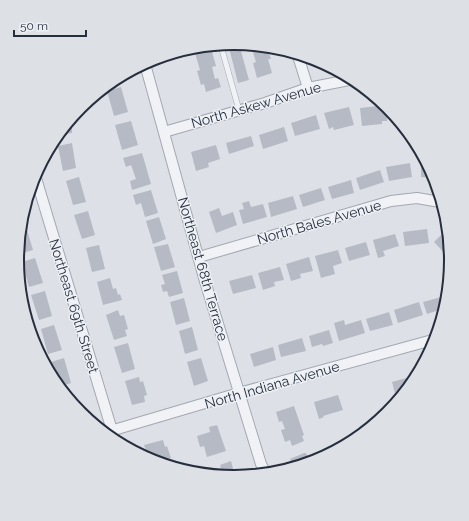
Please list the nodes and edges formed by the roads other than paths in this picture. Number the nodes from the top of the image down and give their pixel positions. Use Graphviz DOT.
graph roads {
  1 [pos="223,50"];
  2 [pos="299,60"];
  3 [pos="147,69"];
  4 [pos="345,81"];
  5 [pos="308,88"];
  6 [pos="239,110"];
  7 [pos="164,132"];
  8 [pos="38,185"];
  9 [pos="437,201"];
  10 [pos="199,257"];
  11 [pos="429,341"];
  12 [pos="239,393"];
  13 [pos="110,431"];
  14 [pos="113,432"];
  15 [pos="263,469"];
  1 -- 6 [label="lane"];
  2 -- 5 [label="street"];
  3 -- 7 [label="street, Northeast 68th Terrace"];
  4 -- 5 [label="street, North Askew Avenue"];
  5 -- 6 [label="street, North Askew Avenue"];
  6 -- 7 [label="street, North Askew Avenue"];
  7 -- 10 [label="street, Northeast 68th Terrace"];
  8 -- 13 [label="street, Northeast 69th Street"];
  9 -- 10 [label="street, North Bales Avenue"];
  10 -- 12 [label="street, Northeast 68th Terrace"];
  11 -- 12 [label="street, North Indiana Avenue"];
  12 -- 14 [label="street, North Indiana Avenue"];
  12 -- 15 [label="street, Northeast 68th Terrace"];
}
